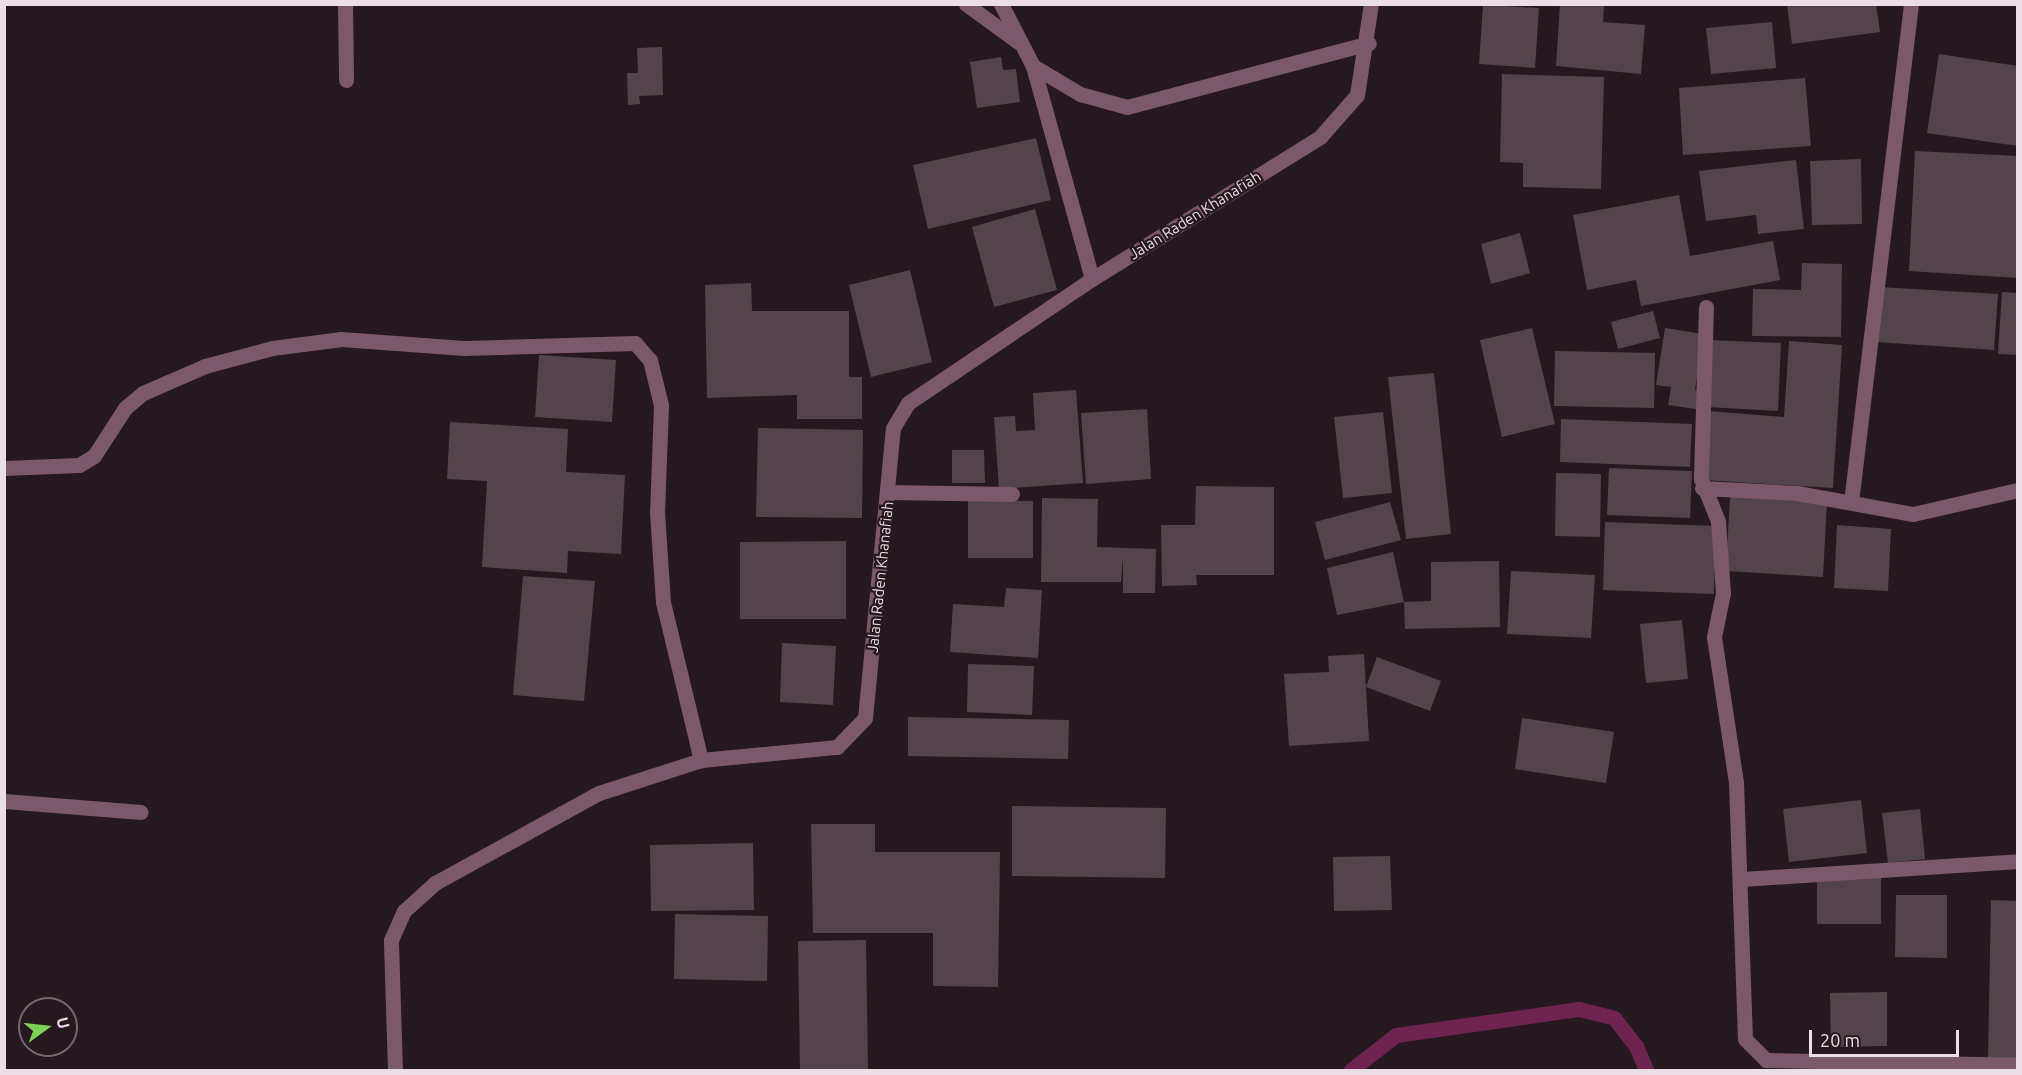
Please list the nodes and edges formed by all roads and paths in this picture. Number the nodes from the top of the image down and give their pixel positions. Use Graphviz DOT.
graph roads {
  1 [pos="345,4"];
  2 [pos="966,4"];
  3 [pos="1001,4"];
  4 [pos="1371,4"];
  5 [pos="1911,4"];
  6 [pos="1020,43"];
  7 [pos="1369,43"];
  8 [pos="1033,66"];
  9 [pos="346,80"];
  10 [pos="1092,279"];
  11 [pos="1706,307"];
  12 [pos="4,468"];
  13 [pos="1702,488"];
  14 [pos="2018,490"];
  15 [pos="889,492"];
  16 [pos="1012,494"];
  17 [pos="1851,502"];
  18 [pos="701,760"];
  19 [pos="4,801"];
  20 [pos="141,813"];
  21 [pos="2018,861"];
  22 [pos="1742,879"];
  23 [pos="2018,1065"];
  24 [pos="395,1071"];
  1 -- 9 [label="street"];
  2 -- 6 [label="street"];
  3 -- 6 [label="street"];
  4 -- 7 [label="street, Jalan Raden Khanafiah"];
  5 -- 17 [label="street"];
  6 -- 8 [label="street"];
  7 -- 8 [label="street"];
  7 -- 10 [label="street, Jalan Raden Khanafiah"];
  8 -- 10 [label="street"];
  10 -- 15 [label="street, Jalan Raden Khanafiah"];
  11 -- 13 [label="street"];
  12 -- 18 [label="street"];
  13 -- 17 [label="street"];
  13 -- 22 [label="street"];
  14 -- 17 [label="street"];
  15 -- 16 [label="street"];
  15 -- 18 [label="street, Jalan Raden Khanafiah"];
  18 -- 24 [label="street, Jalan Raden Khanafiah"];
  19 -- 20 [label="street"];
  21 -- 22 [label="street"];
  22 -- 23 [label="street"];
}
